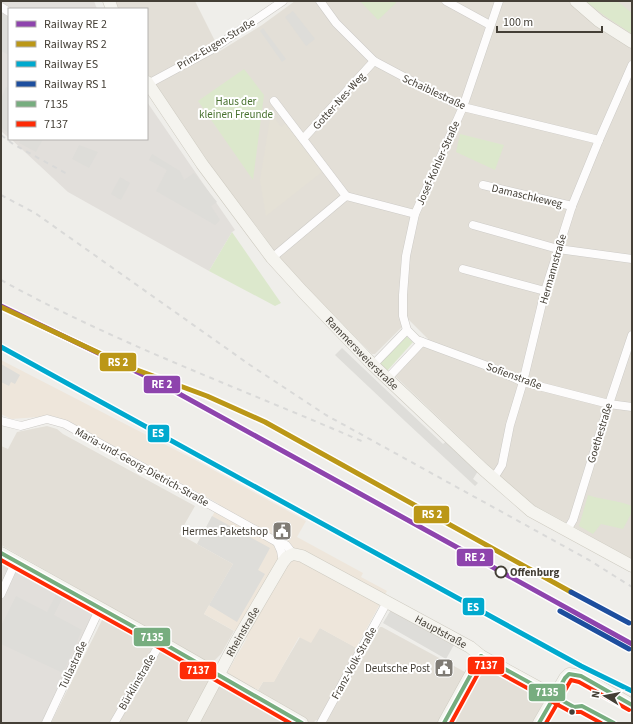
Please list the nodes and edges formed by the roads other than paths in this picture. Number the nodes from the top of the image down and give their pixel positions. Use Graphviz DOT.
graph roads {
  1 [pos="283,1"];
  2 [pos="320,1"];
  3 [pos="446,1"];
  4 [pos="499,1"];
  5 [pos="576,1"];
  6 [pos="490,25"];
  7 [pos="632,42"];
  8 [pos="374,61"];
  9 [pos="632,66"];
  10 [pos="148,83"];
  11 [pos="274,101"];
  12 [pos="463,107"];
  13 [pos="303,139"];
  14 [pos="599,140"];
  15 [pos="483,185"];
  16 [pos="346,196"];
  17 [pos="572,206"];
  18 [pos="415,214"];
  19 [pos="472,225"];
  20 [pos="558,249"];
  21 [pos="272,258"];
  22 [pos="632,259"];
  23 [pos="463,269"];
  24 [pos="545,291"];
  25 [pos="407,330"];
  26 [pos="632,335"];
  27 [pos="422,342"];
  28 [pos="373,365"];
  29 [pos="388,378"];
  30 [pos="523,382"];
  31 [pos="609,404"];
  32 [pos="632,407"];
  33 [pos="1,421"];
  34 [pos="492,478"];
  35 [pos="567,530"];
  36 [pos="277,542"];
  37 [pos="1,553"];
  38 [pos="293,554"];
  39 [pos="16,561"];
  40 [pos="283,562"];
  41 [pos="632,566"];
  42 [pos="1,594"];
  43 [pos="387,602"];
  44 [pos="100,608"];
  45 [pos="161,642"];
  46 [pos="481,656"];
  47 [pos="219,675"];
  48 [pos="554,696"];
  49 [pos="632,705"];
  50 [pos="47,721"];
  51 [pos="56,723"];
  52 [pos="114,723"];
  53 [pos="193,723"];
  54 [pos="302,723"];
  55 [pos="321,723"];
  56 [pos="444,723"];
  57 [pos="539,723"];
  1 -- 10 [label="street, Prinz-Eugen-Straße"];
  2 -- 8 [label="street, Schaiblestraße"];
  3 -- 6 [label="street"];
  4 -- 6 [label="street, Josef-Kohler-Straße"];
  5 -- 7 [label="street"];
  6 -- 12 [label="street, Josef-Kohler-Straße"];
  8 -- 12 [label="street, Schaiblestraße"];
  8 -- 13 [label="street, Gotter-Nes-Weg"];
  9 -- 14 [label="street, Hermannstraße"];
  10 -- 21 [label="street, Rammersweierstraße"];
  11 -- 13 [label="street"];
  12 -- 14 [label="street, Schaiblestraße"];
  12 -- 18 [label="street, Josef-Kohler-Straße"];
  13 -- 16 [label="street"];
  14 -- 17 [label="street, Hermannstraße"];
  15 -- 17 [label="street, Damaschkeweg"];
  16 -- 18 [label="street"];
  16 -- 21 [label="street"];
  17 -- 20 [label="street, Hermannstraße"];
  18 -- 25 [label="street, Josef-Kohler-Straße"];
  19 -- 20 [label="street"];
  20 -- 22 [label="street"];
  20 -- 24 [label="street, Hermannstraße"];
  21 -- 28 [label="street, Rammersweierstraße"];
  23 -- 24 [label="street"];
  24 -- 30 [label="street, Hermannstraße"];
  25 -- 27 [label="street, Sofienstraße"];
  25 -- 28 [label="street"];
  26 -- 31 [label="street, Goethestraße"];
  27 -- 29 [label="street"];
  27 -- 30 [label="street, Sofienstraße"];
  28 -- 29 [label="street, Rammersweierstraße"];
  29 -- 34 [label="street, Rammersweierstraße"];
  30 -- 31 [label="street, Sofienstraße"];
  30 -- 34 [label="street, Hermannstraße"];
  31 -- 32 [label="street, Sofienstraße"];
  31 -- 35 [label="street, Goethestraße"];
  33 -- 36 [label="street, Maria-und-Georg-Dietrich-Straße"];
  34 -- 35 [label="street, Rammersweierstraße"];
  35 -- 41 [label="street, Rammersweierstraße"];
  36 -- 38 [label="street, Maria-und-Georg-Dietrich-Straße"];
  36 -- 40 [label="street"];
  37 -- 39 [label="street"];
  38 -- 40 [label="street"];
  38 -- 43 [label="street, Hauptstraße"];
  39 -- 42 [label="street"];
  39 -- 44 [label="street"];
  40 -- 47 [label="street, Rheinstraße"];
  43 -- 46 [label="street, Hauptstraße"];
  43 -- 55 [label="street, Franz-Volk-Straße"];
  44 -- 45 [label="street"];
  44 -- 50 [label="street, Tullastraße"];
  45 -- 47 [label="street"];
  45 -- 52 [label="street, Bürklinstraße"];
  46 -- 48 [label="street, Hauptstraße"];
  46 -- 56 [label="street"];
  47 -- 53 [label="street, Rheinstraße"];
  47 -- 54 [label="street"];
  48 -- 49 [label="street"];
  48 -- 57 [label="street"];
  50 -- 51 [label="street"];
}
